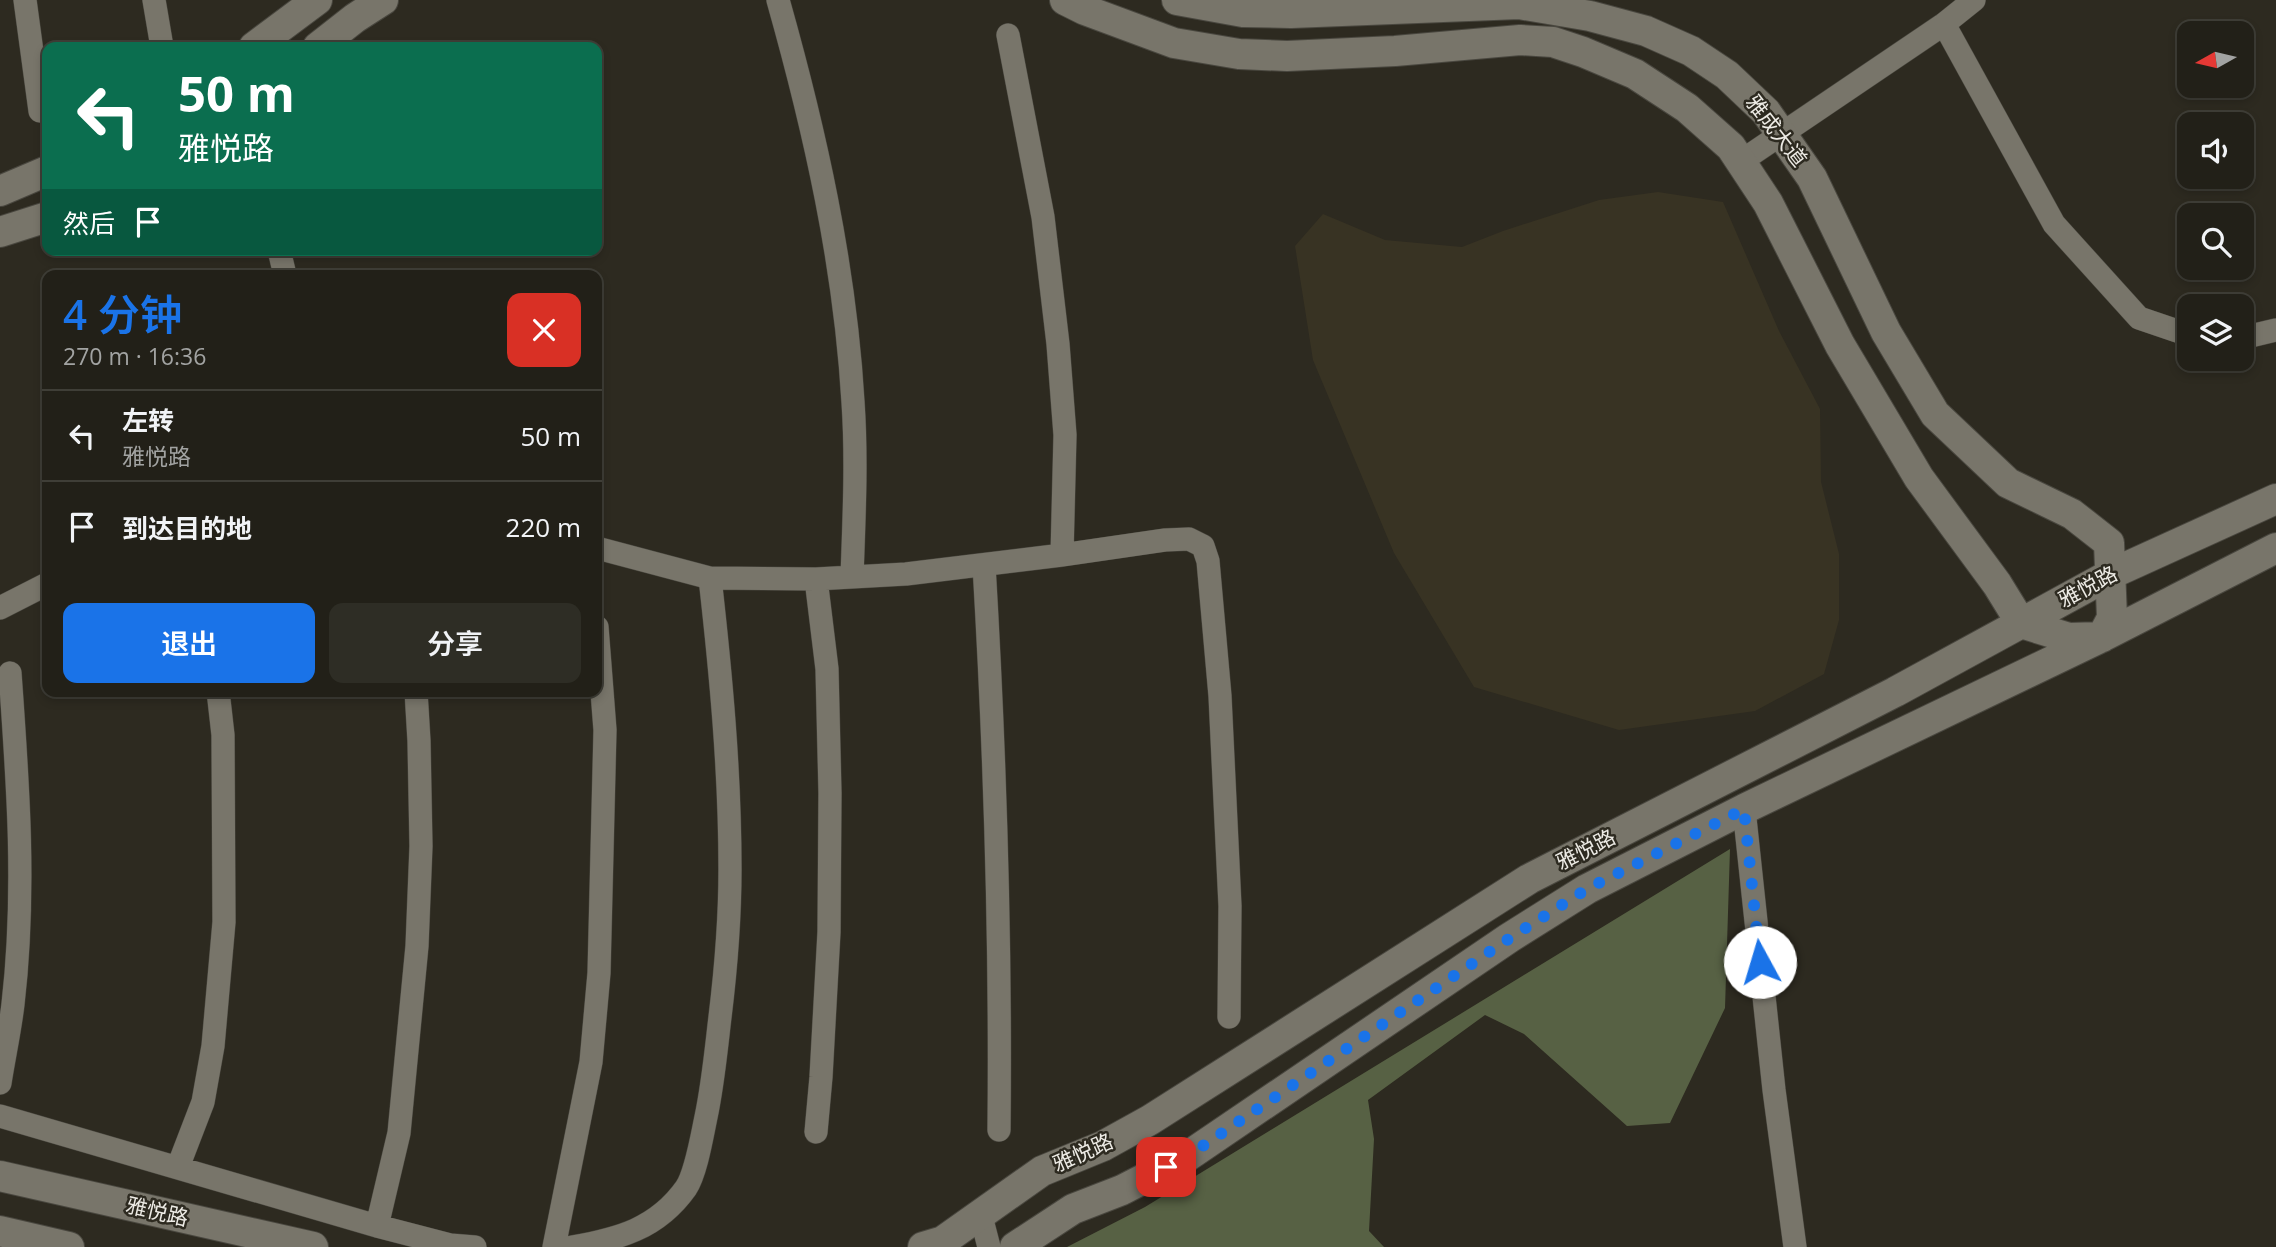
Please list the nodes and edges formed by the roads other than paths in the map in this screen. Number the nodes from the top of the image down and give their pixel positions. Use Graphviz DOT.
graph roads {
  1 [pos="25,0"];
  2 [pos="154,0"];
  3 [pos="317,0"];
  4 [pos="383,0"];
  5 [pos="778,0"];
  6 [pos="1065,0"];
  7 [pos="1177,0"];
  8 [pos="1974,0"];
  9 [pos="1556,5"];
  10 [pos="1944,23"];
  11 [pos="1008,35"];
  12 [pos="161,42"];
  13 [pos="261,42"];
  14 [pos="324,42"];
  15 [pos="1553,43"];
  16 [pos="40,111"];
  17 [pos="1782,133"];
  18 [pos="1740,162"];
  19 [pos="42,173"];
  20 [pos="0,191"];
  21 [pos="42,219"];
  22 [pos="0,232"];
  23 [pos="2276,330"];
  24 [pos="2177,331"];
  25 [pos="2254,335"];
  26 [pos="2276,499"];
  27 [pos="2276,548"];
  28 [pos="602,549"];
  29 [pos="1062,555"];
  30 [pos="984,565"];
  31 [pos="2111,574"];
  32 [pos="852,577"];
  33 [pos="710,579"];
  34 [pos="816,579"];
  35 [pos="42,587"];
  36 [pos="0,608"];
  37 [pos="2021,623"];
  38 [pos="2102,637"];
  39 [pos="10,673"];
  40 [pos="602,691"];
  41 [pos="219,697"];
  42 [pos="416,697"];
  43 [pos="1744,809"];
  44 [pos="1229,1017"];
  45 [pos="0,1083"];
  46 [pos="0,1116"];
  47 [pos="999,1130"];
  48 [pos="816,1132"];
  49 [pos="178,1167"];
  50 [pos="0,1176"];
  51 [pos="981,1216"];
  52 [pos="377,1226"];
  53 [pos="0,1231"];
  54 [pos="69,1247"];
  55 [pos="313,1247"];
  56 [pos="475,1247"];
  57 [pos="554,1247"];
  58 [pos="572,1247"];
  59 [pos="923,1247"];
  60 [pos="989,1247"];
  61 [pos="1015,1247"];
  62 [pos="1795,1247"];
  1 -- 16 [label="street"];
  2 -- 12 [label="street"];
  3 -- 13 [label="street"];
  4 -- 14 [label="street"];
  5 -- 32 [label="street"];
  6 -- 15 [label="street"];
  7 -- 9 [label="street, 雅成大道"];
  8 -- 10 [label="street"];
  9 -- 15 [label="street"];
  9 -- 17 [label="street, 雅成大道"];
  10 -- 17 [label="street"];
  10 -- 24 [label="street"];
  11 -- 29 [label="street"];
  15 -- 18 [label="street"];
  17 -- 18 [label="street"];
  17 -- 31 [label="street, 雅成大道"];
  18 -- 37 [label="street"];
  19 -- 20 [label="street"];
  21 -- 22 [label="street"];
  23 -- 25 [label="street"];
  26 -- 31 [label="street, 雅悦路"];
  27 -- 38 [label="street, 雅悦路"];
  28 -- 33 [label="street"];
  29 -- 30 [label="street"];
  29 -- 44 [label="street"];
  30 -- 32 [label="street"];
  30 -- 47 [label="street"];
  31 -- 37 [label="street, 雅悦路"];
  31 -- 38 [label="street, 雅成大道"];
  32 -- 34 [label="street"];
  33 -- 34 [label="street"];
  33 -- 58 [label="street"];
  34 -- 48 [label="street"];
  35 -- 36 [label="street"];
  37 -- 38 [label="street"];
  37 -- 51 [label="street, 雅悦路"];
  38 -- 43 [label="street, 雅悦路"];
  39 -- 45 [label="street"];
  40 -- 57 [label="street"];
  41 -- 49 [label="street"];
  42 -- 52 [label="street"];
  43 -- 61 [label="street, 雅悦路"];
  43 -- 62 [label="street"];
  46 -- 49 [label="street"];
  49 -- 52 [label="street"];
  50 -- 55 [label="street, 雅悦路"];
  51 -- 59 [label="street, 雅悦路"];
  51 -- 60 [label="street"];
  52 -- 56 [label="street"];
  53 -- 54 [label="street"];
}
